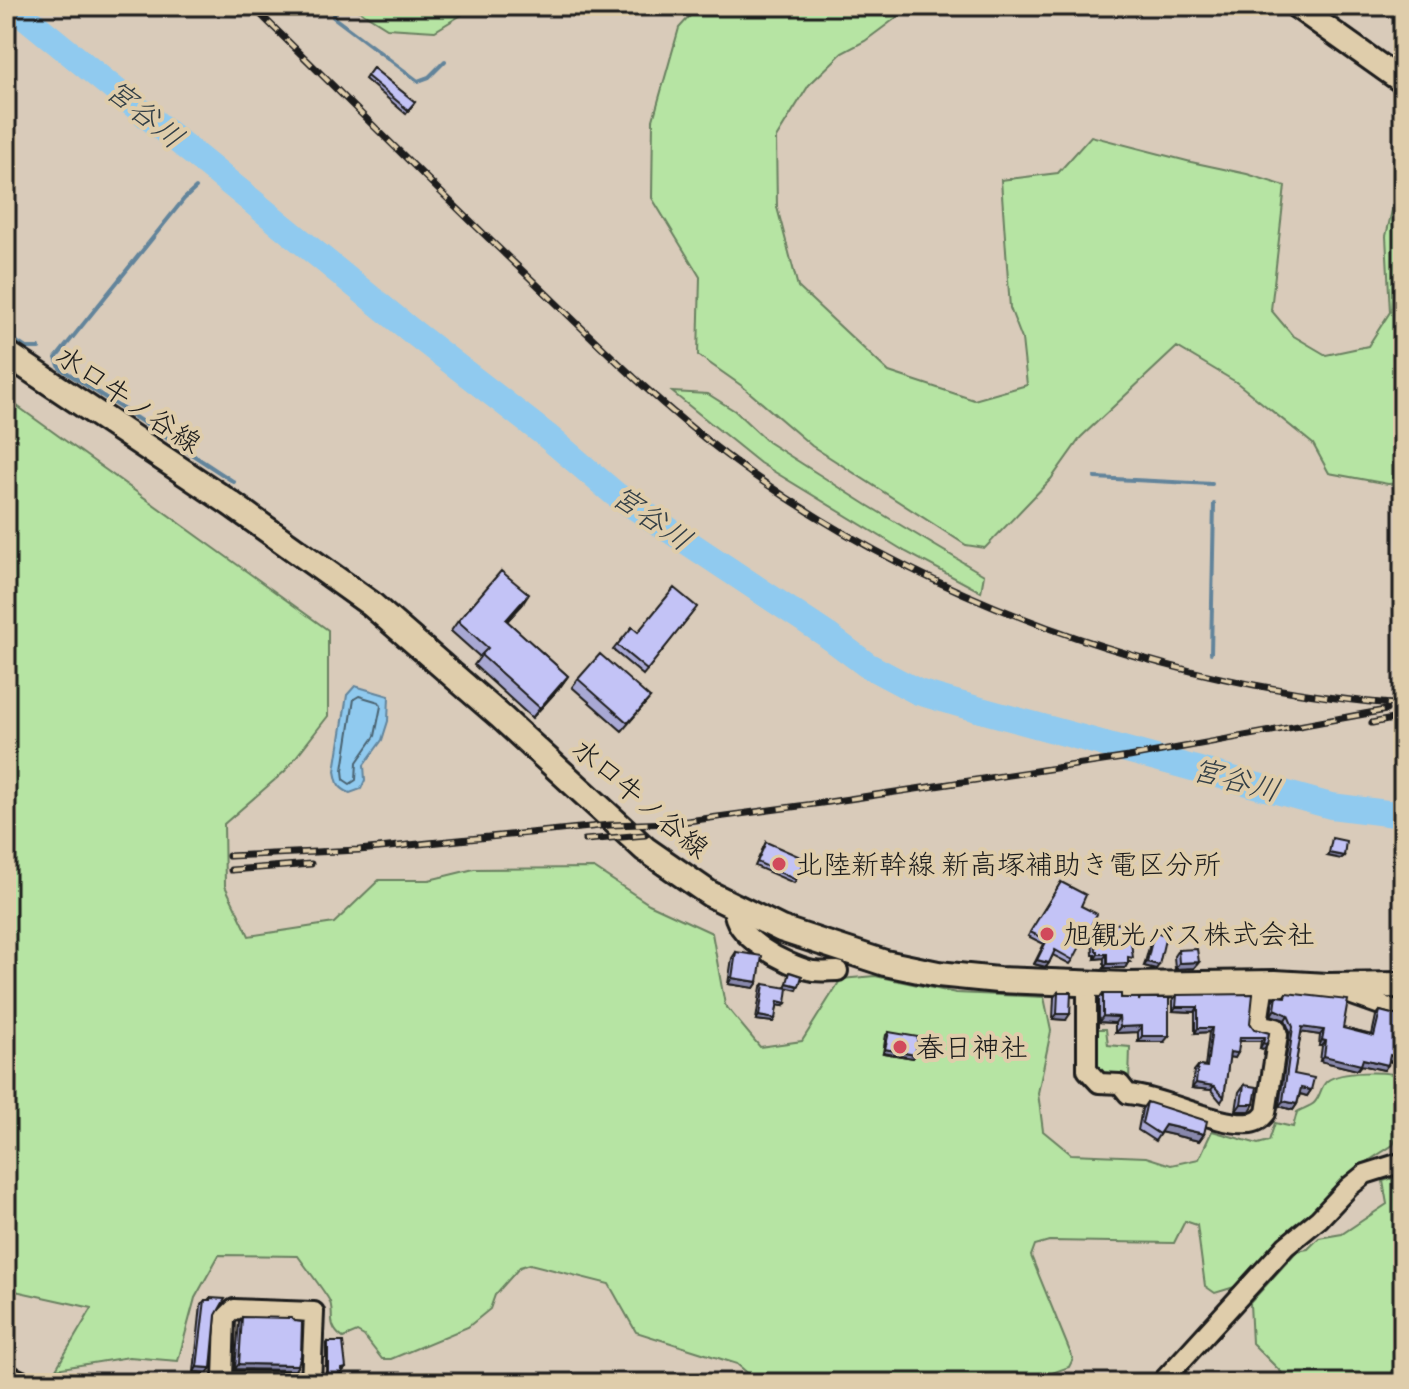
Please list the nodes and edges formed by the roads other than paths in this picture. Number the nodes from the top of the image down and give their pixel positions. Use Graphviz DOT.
graph roads {
  1 [pos="1296,6"];
  2 [pos="1403,82"];
  3 [pos="6,353"];
  4 [pos="734,906"];
  5 [pos="838,971"];
  6 [pos="1264,983"];
  7 [pos="1087,984"];
  8 [pos="1403,985"];
  9 [pos="1327,986"];
  10 [pos="1403,1013"];
  11 [pos="1403,1162"];
  12 [pos="6,1376"];
  13 [pos="21,1383"];
  14 [pos="310,1383"];
  15 [pos="1161,1383"];
  1 -- 2 [label="street"];
  3 -- 4 [label="main road, 水口牛ノ谷線"];
  4 -- 5 [label="street"];
  4 -- 7 [label="main road, 水口牛ノ谷線"];
  6 -- 7 [label="main road, 水口牛ノ谷線"];
  6 -- 7 [label="street"];
  6 -- 9 [label="main road, 水口牛ノ谷線"];
  8 -- 9 [label="main road, 水口牛ノ谷線"];
  9 -- 10 [label="street"];
  11 -- 15 [label="street"];
  12 -- 13 [label="street"];
  14 -- 14 [label="street"];
}
